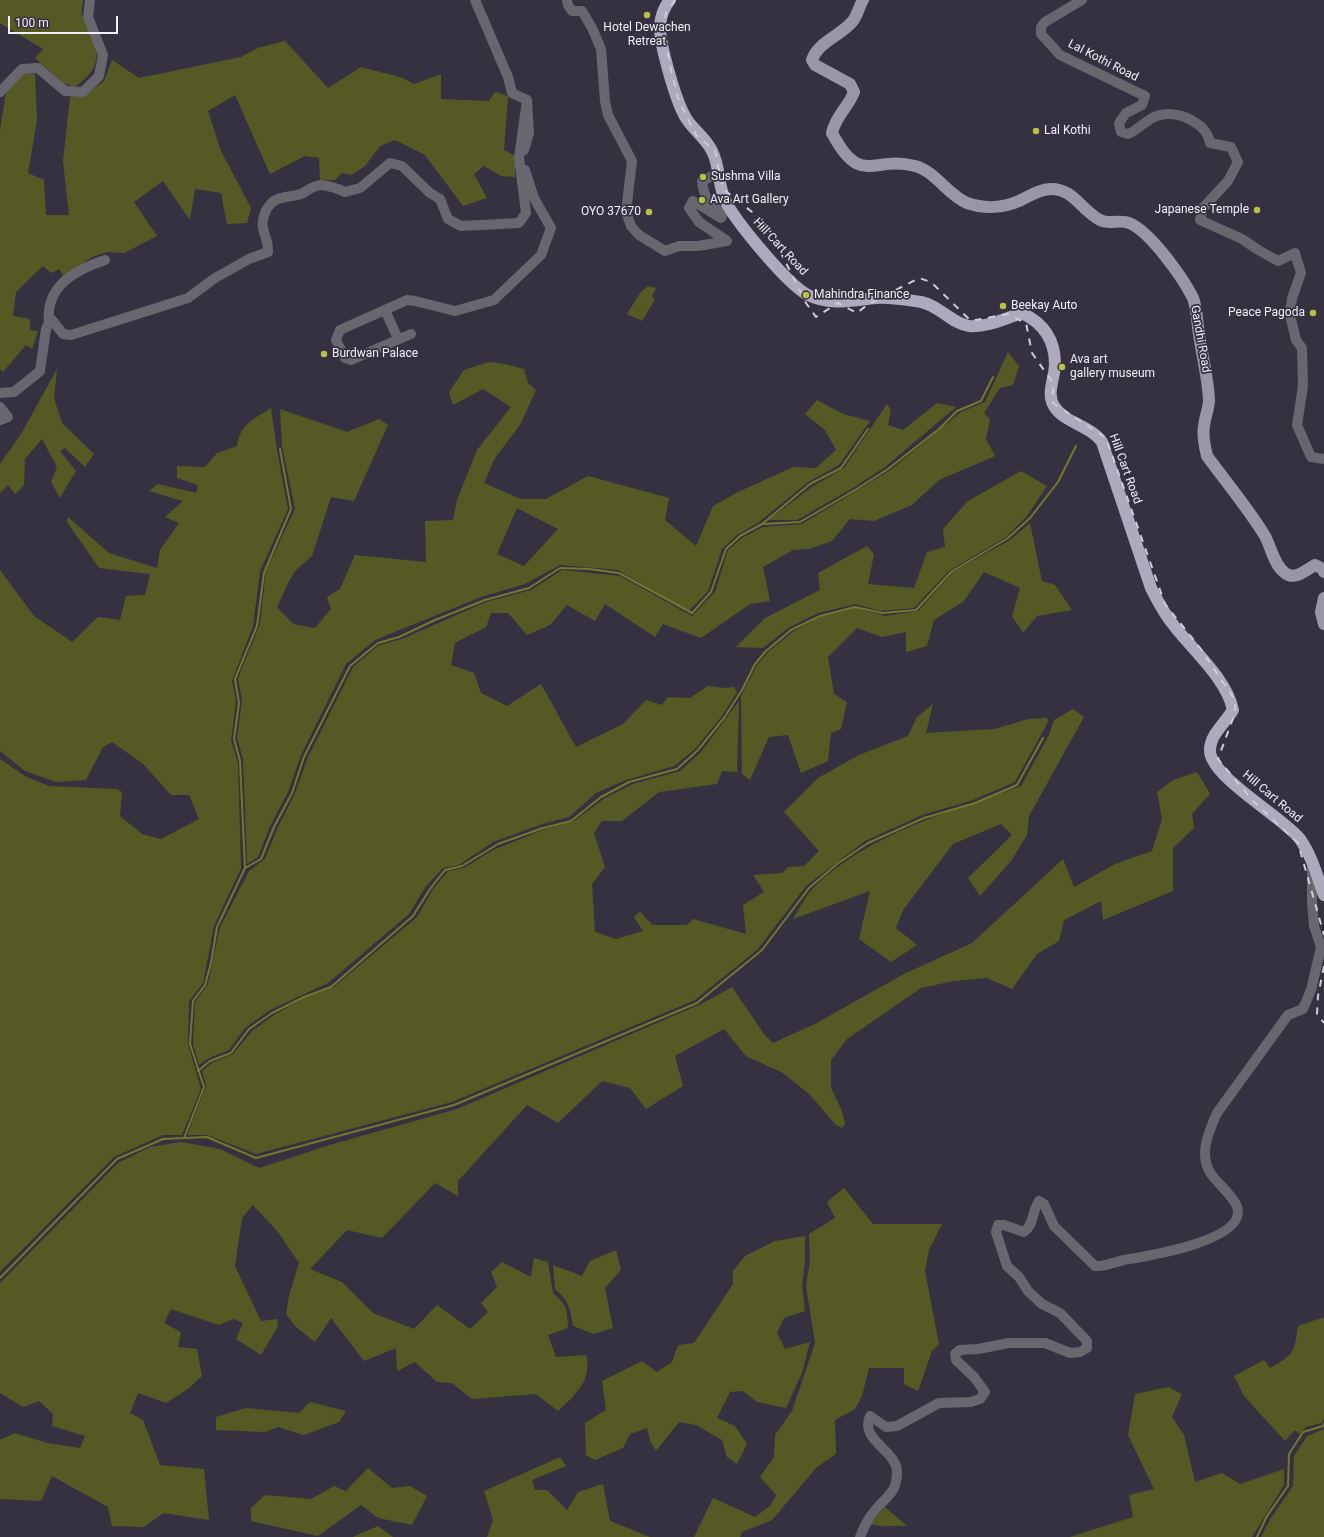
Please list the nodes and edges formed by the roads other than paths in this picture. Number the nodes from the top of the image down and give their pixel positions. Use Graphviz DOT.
graph roads {
  1 [pos="90,0"];
  2 [pos="475,0"];
  3 [pos="567,0"];
  4 [pos="670,0"];
  5 [pos="863,0"];
  6 [pos="1082,0"];
  7 [pos="0,92"];
  8 [pos="527,100"];
  9 [pos="718,173"];
  10 [pos="105,260"];
  11 [pos="385,310"];
  12 [pos="49,323"];
  13 [pos="411,334"];
  14 [pos="398,339"];
  15 [pos="0,393"];
  16 [pos="0,407"];
  17 [pos="0,420"];
  18 [pos="1324,459"];
  19 [pos="1324,572"];
  20 [pos="1324,598"];
  21 [pos="1324,624"];
  22 [pos="1312,858"];
  23 [pos="1324,895"];
  24 [pos="860,1537"];
  1 -- 7 [label="street"];
  2 -- 8 [label="street"];
  3 -- 9 [label="street"];
  4 -- 9 [label="highway, Hill Cart Road"];
  5 -- 19 [label="main road, Gandhi Road"];
  6 -- 18 [label="street, Lal Kothi Road"];
  8 -- 11 [label="street"];
  8 -- 12 [label="street"];
  9 -- 22 [label="highway, Hill Cart Road"];
  10 -- 12 [label="street"];
  11 -- 14 [label="street"];
  11 -- 14 [label="street"];
  12 -- 15 [label="street"];
  13 -- 14 [label="street"];
  16 -- 17 [label="street"];
  20 -- 21 [label="main road"];
  22 -- 23 [label="highway, Hill Cart Road"];
  22 -- 24 [label="street"];
}
